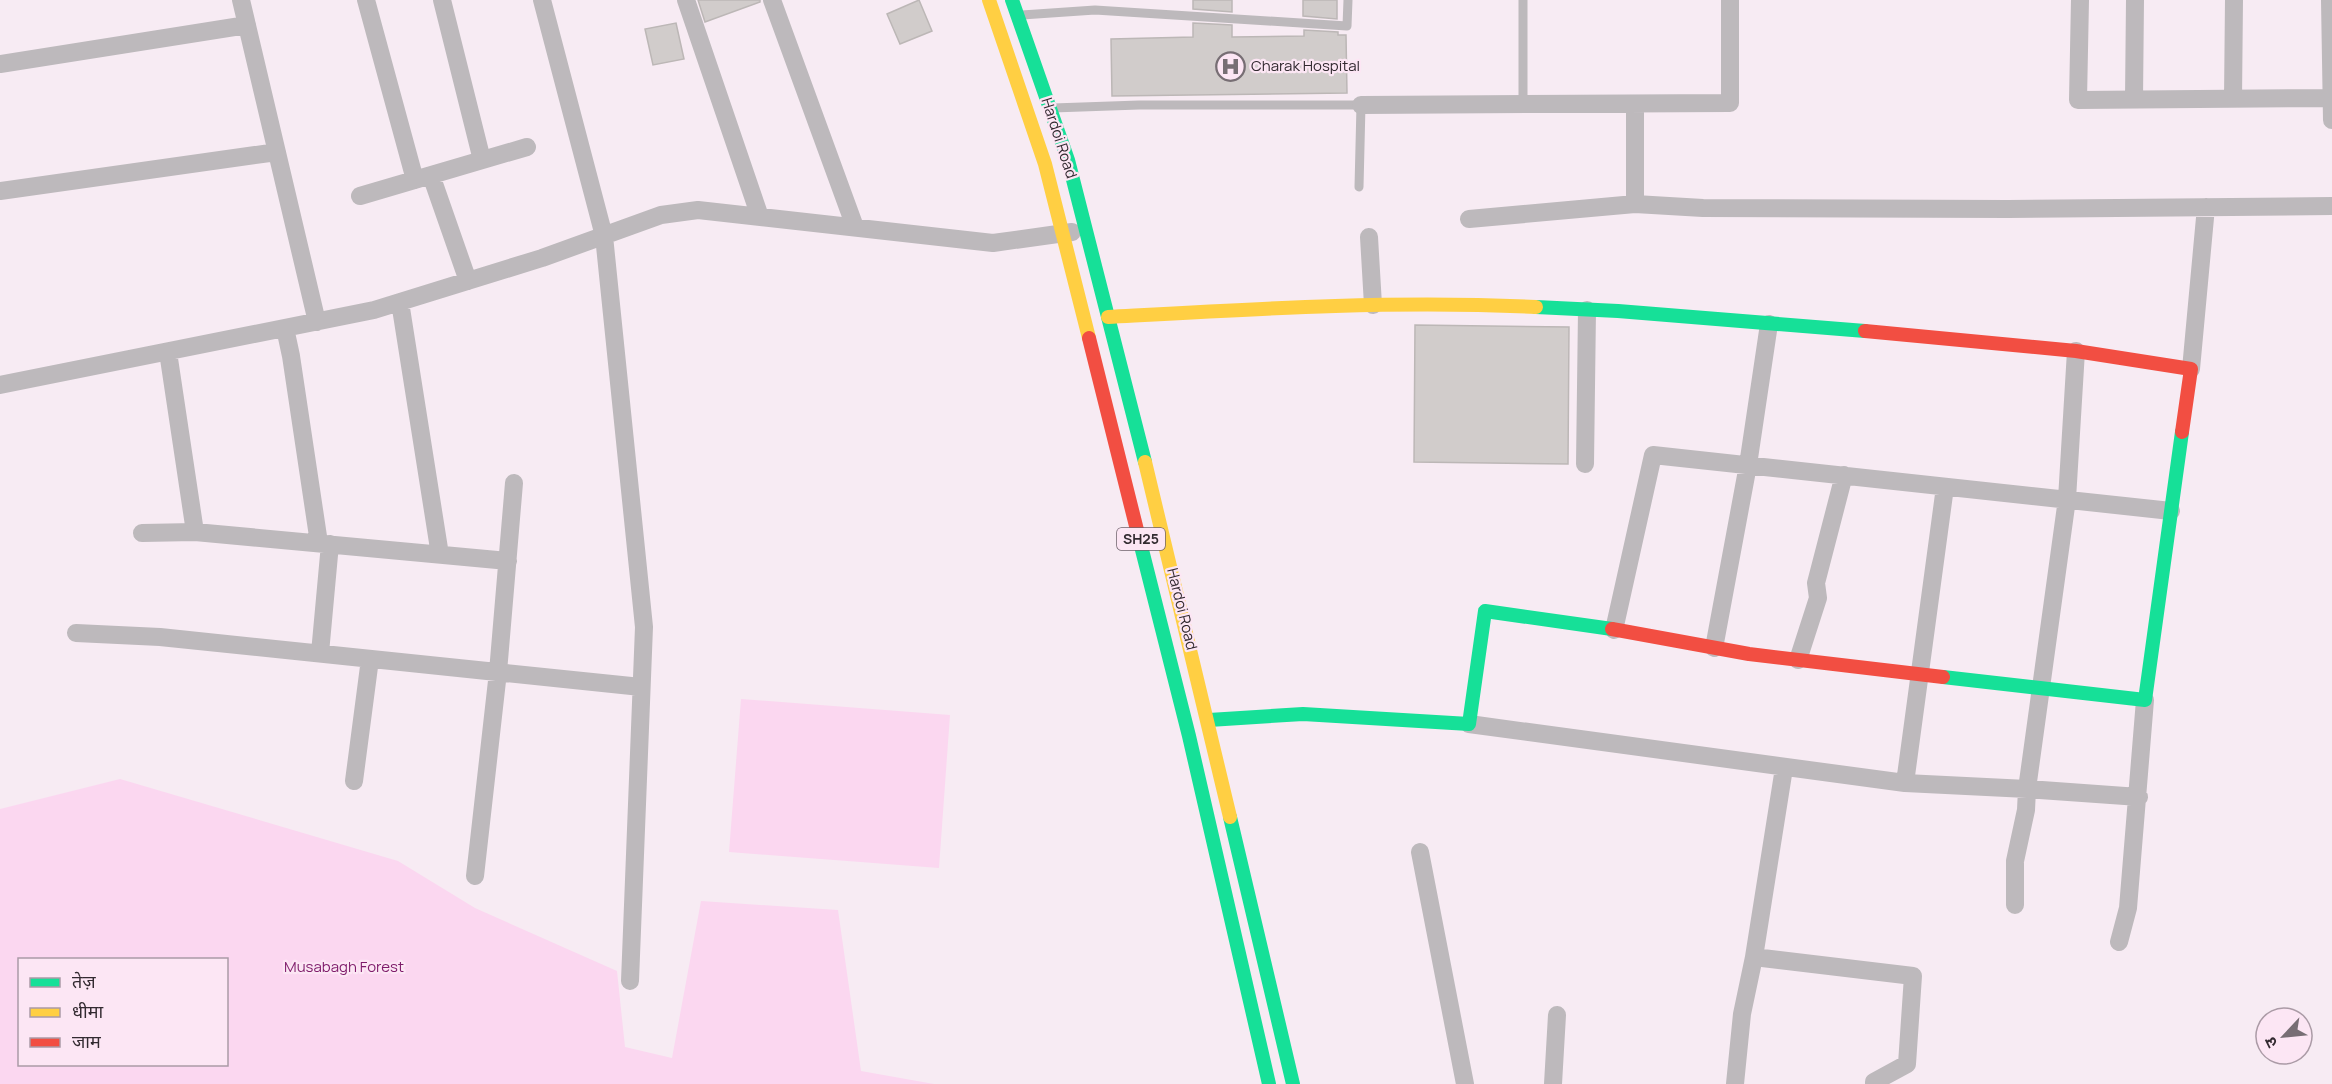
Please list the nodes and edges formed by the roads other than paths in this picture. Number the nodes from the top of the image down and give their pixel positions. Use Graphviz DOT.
graph roads {
  1 [pos="241,0"];
  2 [pos="366,0"];
  3 [pos="442,0"];
  4 [pos="542,0"];
  5 [pos="686,0"];
  6 [pos="772,0"];
  7 [pos="989,0"];
  8 [pos="1012,0"];
  9 [pos="1348,0"];
  10 [pos="1523,0"];
  11 [pos="1730,0"];
  12 [pos="2080,0"];
  13 [pos="2134,0"];
  14 [pos="2234,0"];
  15 [pos="2330,0"];
  16 [pos="1018,16"];
  17 [pos="247,25"];
  18 [pos="0,64"];
  19 [pos="2332,98"];
  20 [pos="2134,99"];
  21 [pos="2233,99"];
  22 [pos="1523,104"];
  23 [pos="1635,104"];
  24 [pos="1361,105"];
  25 [pos="1050,108"];
  26 [pos="1027,112"];
  27 [pos="2332,120"];
  28 [pos="527,147"];
  29 [pos="277,152"];
  30 [pos="482,160"];
  31 [pos="423,177"];
  32 [pos="1359,187"];
  33 [pos="0,191"];
  34 [pos="360,195"];
  35 [pos="1635,204"];
  36 [pos="2332,206"];
  37 [pos="2206,207"];
  38 [pos="760,217"];
  39 [pos="1469,219"];
  40 [pos="855,227"];
  41 [pos="1085,229"];
  42 [pos="1063,235"];
  43 [pos="604,236"];
  44 [pos="1370,237"];
  45 [pos="468,281"];
  46 [pos="400,302"];
  47 [pos="1373,305"];
  48 [pos="1587,310"];
  49 [pos="1108,317"];
  50 [pos="317,322"];
  51 [pos="1769,324"];
  52 [pos="285,328"];
  53 [pos="2076,351"];
  54 [pos="168,352"];
  55 [pos="2192,369"];
  56 [pos="0,385"];
  57 [pos="1585,464"];
  58 [pos="1748,465"];
  59 [pos="1844,475"];
  60 [pos="514,483"];
  61 [pos="1945,487"];
  62 [pos="2067,499"];
  63 [pos="2171,511"];
  64 [pos="142,532"];
  65 [pos="195,532"];
  66 [pos="324,544"];
  67 [pos="440,555"];
  68 [pos="508,561"];
  69 [pos="1614,630"];
  70 [pos="76,633"];
  71 [pos="1713,648"];
  72 [pos="320,653"];
  73 [pos="370,659"];
  74 [pos="1798,660"];
  75 [pos="498,672"];
  76 [pos="1919,673"];
  77 [pos="1198,675"];
  78 [pos="1176,682"];
  79 [pos="641,687"];
  80 [pos="2040,687"];
  81 [pos="2145,700"];
  82 [pos="1209,720"];
  83 [pos="1469,724"];
  84 [pos="1784,768"];
  85 [pos="354,781"];
  86 [pos="1905,783"];
  87 [pos="2027,789"];
  88 [pos="2139,797"];
  89 [pos="1420,852"];
  90 [pos="475,876"];
  91 [pos="2015,905"];
  92 [pos="2119,942"];
  93 [pos="1754,957"];
  94 [pos="630,981"];
  95 [pos="1557,1015"];
  96 [pos="1269,1084"];
  97 [pos="1293,1084"];
  98 [pos="1465,1084"];
  99 [pos="1553,1084"];
  100 [pos="1735,1084"];
  101 [pos="1874,1084"];
  1 -- 17 [label="street"];
  2 -- 31 [label="street"];
  3 -- 30 [label="street"];
  4 -- 43 [label="street"];
  5 -- 38 [label="street"];
  6 -- 40 [label="street"];
  7 -- 26 [label="street, Hardoi Road / SH25"];
  8 -- 16 [label="street, Hardoi Road / SH25"];
  9 -- 16 [label="lane"];
  10 -- 22 [label="lane"];
  11 -- 23 [label="street"];
  12 -- 20 [label="street"];
  13 -- 20 [label="street"];
  14 -- 21 [label="street"];
  15 -- 19 [label="street"];
  16 -- 25 [label="street, Hardoi Road / SH25"];
  17 -- 18 [label="street"];
  17 -- 29 [label="street"];
  19 -- 21 [label="street"];
  19 -- 27 [label="street"];
  20 -- 21 [label="street"];
  22 -- 23 [label="street"];
  22 -- 24 [label="street"];
  23 -- 35 [label="street"];
  24 -- 25 [label="lane"];
  24 -- 32 [label="lane"];
  25 -- 26 [label="lane"];
  25 -- 41 [label="street, Hardoi Road / SH25"];
  26 -- 42 [label="street, Hardoi Road / SH25"];
  28 -- 30 [label="street"];
  29 -- 33 [label="street"];
  29 -- 50 [label="street"];
  30 -- 31 [label="street"];
  31 -- 34 [label="street"];
  31 -- 45 [label="street"];
  35 -- 37 [label="street"];
  35 -- 39 [label="street"];
  36 -- 37 [label="street"];
  37 -- 55 [label="street"];
  38 -- 40 [label="street"];
  38 -- 43 [label="street"];
  40 -- 42 [label="street"];
  41 -- 42 [label="street"];
  41 -- 49 [label="street, Hardoi Road / SH25"];
  42 -- 78 [label="street, Hardoi Road / SH25"];
  43 -- 45 [label="street"];
  43 -- 79 [label="street"];
  44 -- 47 [label="street"];
  45 -- 46 [label="street"];
  46 -- 50 [label="street"];
  46 -- 67 [label="street"];
  47 -- 48 [label="street"];
  47 -- 49 [label="street"];
  48 -- 51 [label="street"];
  48 -- 57 [label="street"];
  49 -- 77 [label="street, Hardoi Road / SH25"];
  50 -- 52 [label="street"];
  51 -- 53 [label="street"];
  51 -- 58 [label="street"];
  52 -- 54 [label="street"];
  52 -- 66 [label="street"];
  53 -- 55 [label="street"];
  53 -- 62 [label="street"];
  54 -- 56 [label="street"];
  54 -- 65 [label="street"];
  55 -- 63 [label="street"];
  58 -- 59 [label="street"];
  58 -- 69 [label="street"];
  58 -- 71 [label="street"];
  59 -- 61 [label="street"];
  59 -- 74 [label="street"];
  60 -- 68 [label="street"];
  61 -- 62 [label="street"];
  61 -- 76 [label="street"];
  62 -- 63 [label="street"];
  62 -- 80 [label="street"];
  63 -- 81 [label="street"];
  64 -- 65 [label="street"];
  65 -- 66 [label="street"];
  66 -- 67 [label="street"];
  66 -- 72 [label="street"];
  67 -- 68 [label="street"];
  68 -- 75 [label="street"];
  69 -- 71 [label="street"];
  69 -- 83 [label="street"];
  70 -- 72 [label="street"];
  71 -- 74 [label="street"];
  72 -- 73 [label="street"];
  73 -- 75 [label="street"];
  73 -- 85 [label="street"];
  74 -- 76 [label="street"];
  75 -- 79 [label="street"];
  75 -- 90 [label="street"];
  76 -- 80 [label="street"];
  76 -- 86 [label="street"];
  77 -- 78 [label="street"];
  77 -- 82 [label="street, Hardoi Road / SH25"];
  78 -- 96 [label="street, Hardoi Road / SH25"];
  79 -- 94 [label="street"];
  80 -- 81 [label="street"];
  80 -- 87 [label="street"];
  81 -- 88 [label="street"];
  82 -- 83 [label="street"];
  82 -- 97 [label="street, Hardoi Road / SH25"];
  83 -- 84 [label="street"];
  84 -- 86 [label="street"];
  84 -- 93 [label="street"];
  86 -- 87 [label="street"];
  87 -- 88 [label="street"];
  87 -- 91 [label="street"];
  88 -- 92 [label="street"];
  89 -- 98 [label="street"];
  93 -- 100 [label="street"];
  93 -- 101 [label="street"];
  95 -- 99 [label="street"];
}
